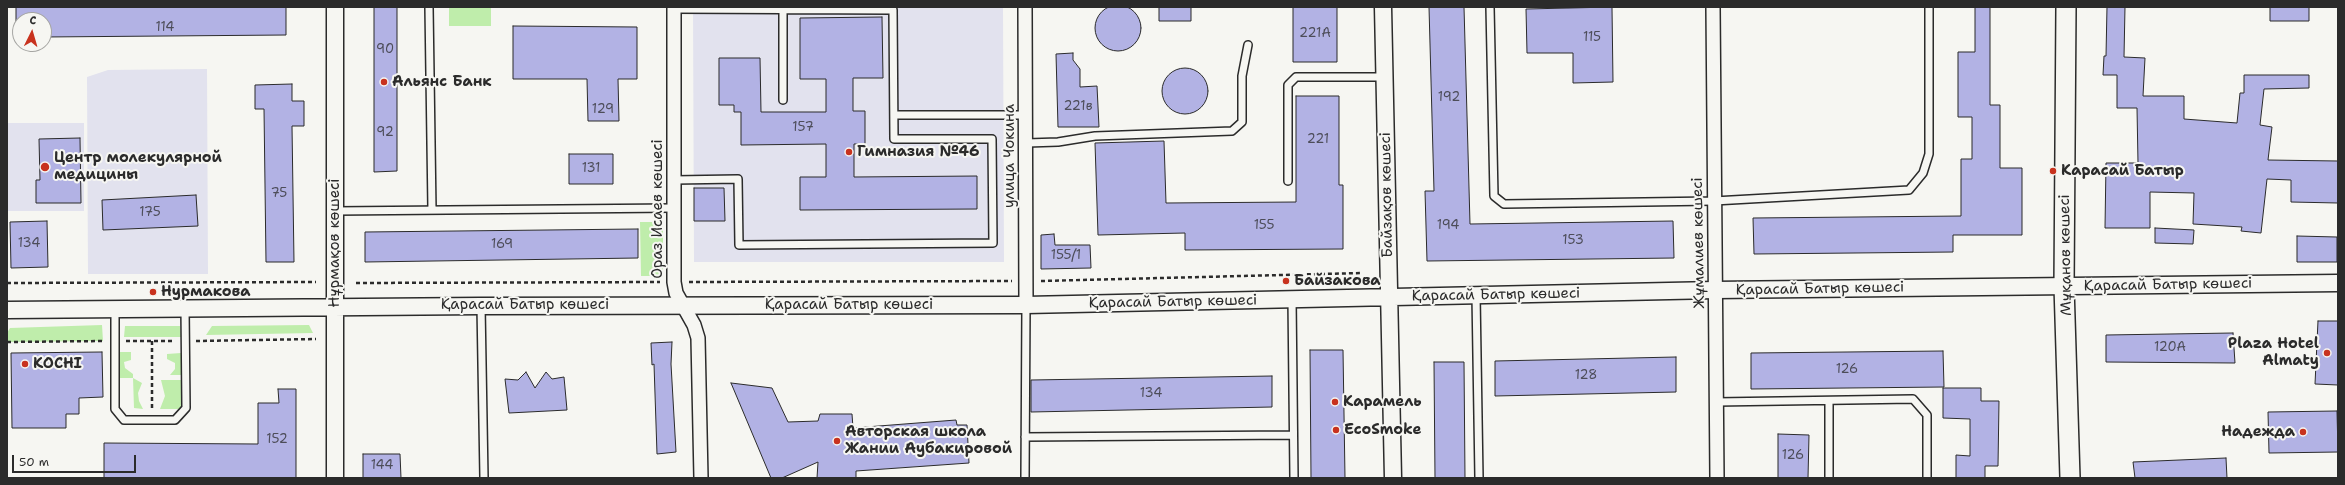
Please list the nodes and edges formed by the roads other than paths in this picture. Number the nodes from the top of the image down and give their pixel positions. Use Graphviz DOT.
graph roads {
  1 [pos="335,7"];
  2 [pos="429,7"];
  3 [pos="1026,7"];
  4 [pos="1383,7"];
  5 [pos="1490,7"];
  6 [pos="1713,7"];
  7 [pos="1928,7"];
  8 [pos="2066,7"];
  9 [pos="674,8"];
  10 [pos="783,10"];
  11 [pos="1248,45"];
  12 [pos="1384,77"];
  13 [pos="783,100"];
  14 [pos="894,115"];
  15 [pos="1027,115"];
  16 [pos="1027,143"];
  17 [pos="674,180"];
  18 [pos="1288,181"];
  19 [pos="1714,202"];
  20 [pos="674,208"];
  21 [pos="432,210"];
  22 [pos="335,211"];
  23 [pos="2338,282"];
  24 [pos="2064,286"];
  25 [pos="1715,290"];
  26 [pos="1476,295"];
  27 [pos="1389,297"];
  28 [pos="1292,299"];
  29 [pos="683,304"];
  30 [pos="1026,305"];
  31 [pos="481,306"];
  32 [pos="335,307"];
  33 [pos="185,308"];
  34 [pos="7,310"];
  35 [pos="114,310"];
  36 [pos="1829,401"];
  37 [pos="1716,402"];
  38 [pos="1293,434"];
  39 [pos="1025,437"];
  40 [pos="335,478"];
  41 [pos="484,478"];
  42 [pos="701,478"];
  43 [pos="1025,478"];
  44 [pos="1294,478"];
  45 [pos="1393,478"];
  46 [pos="1480,478"];
  47 [pos="1717,478"];
  48 [pos="1829,478"];
  49 [pos="1927,478"];
  50 [pos="2070,478"];
  1 -- 22 [label="street, Нұрмақов көшесі"];
  2 -- 21 [label="lane"];
  3 -- 15 [label="street, улица Чокина"];
  4 -- 12 [label="street, Байзақов көшесі"];
  5 -- 19 [label="lane"];
  6 -- 19 [label="street, Жұмалиев көшесі"];
  7 -- 19 [label="lane"];
  8 -- 24 [label="main road, Мұқанов көшесі"];
  9 -- 10 [label="lane"];
  9 -- 17 [label="street, Ораз Исаев көшесі"];
  10 -- 13 [label="lane"];
  10 -- 14 [label="lane"];
  11 -- 16 [label="lane"];
  12 -- 18 [label="lane"];
  12 -- 27 [label="street, Байзақов көшесі"];
  14 -- 15 [label="lane"];
  14 -- 17 [label="lane"];
  15 -- 16 [label="street, улица Чокина"];
  16 -- 30 [label="street, улица Чокина"];
  17 -- 20 [label="street, Ораз Исаев көшесі"];
  19 -- 25 [label="street, Жұмалиев көшесі"];
  20 -- 21 [label="lane"];
  20 -- 29 [label="street, Ораз Исаев көшесі"];
  21 -- 22 [label="lane"];
  22 -- 32 [label="street, Нұрмақов көшесі"];
  23 -- 24 [label="street, Қарасай Батыр көшесі"];
  24 -- 25 [label="street, Қарасай Батыр көшесі"];
  24 -- 50 [label="main road, Мұқанов көшесі"];
  25 -- 26 [label="street, Қарасай Батыр көшесі"];
  25 -- 37 [label="street, Жұмалиев көшесі"];
  26 -- 27 [label="street, Қарасай Батыр көшесі"];
  26 -- 46 [label="lane"];
  27 -- 28 [label="street, Қарасай Батыр көшесі"];
  27 -- 45 [label="street, Байзақов көшесі"];
  28 -- 30 [label="street, Қарасай Батыр көшесі"];
  28 -- 38 [label="lane"];
  29 -- 30 [label="street, Қарасай Батыр көшесі"];
  29 -- 31 [label="street, Қарасай Батыр көшесі"];
  29 -- 42 [label="street, Ораз Исаев көшесі"];
  30 -- 39 [label="lane"];
  31 -- 32 [label="street, Қарасай Батыр көшесі"];
  31 -- 41 [label="lane"];
  32 -- 33 [label="street, Қарасай Батыр көшесі"];
  32 -- 40 [label="street, Нұрмақов көшесі"];
  33 -- 35 [label="street, Қарасай Батыр көшесі"];
  33 -- 35 [label="lane"];
  34 -- 35 [label="street, Қарасай Батыр көшесі"];
  36 -- 37 [label="lane"];
  36 -- 48 [label="lane"];
  36 -- 49 [label="lane"];
  37 -- 47 [label="street, Жұмалиев көшесі"];
  38 -- 39 [label="lane"];
  38 -- 44 [label="lane"];
  39 -- 43 [label="lane"];
}
